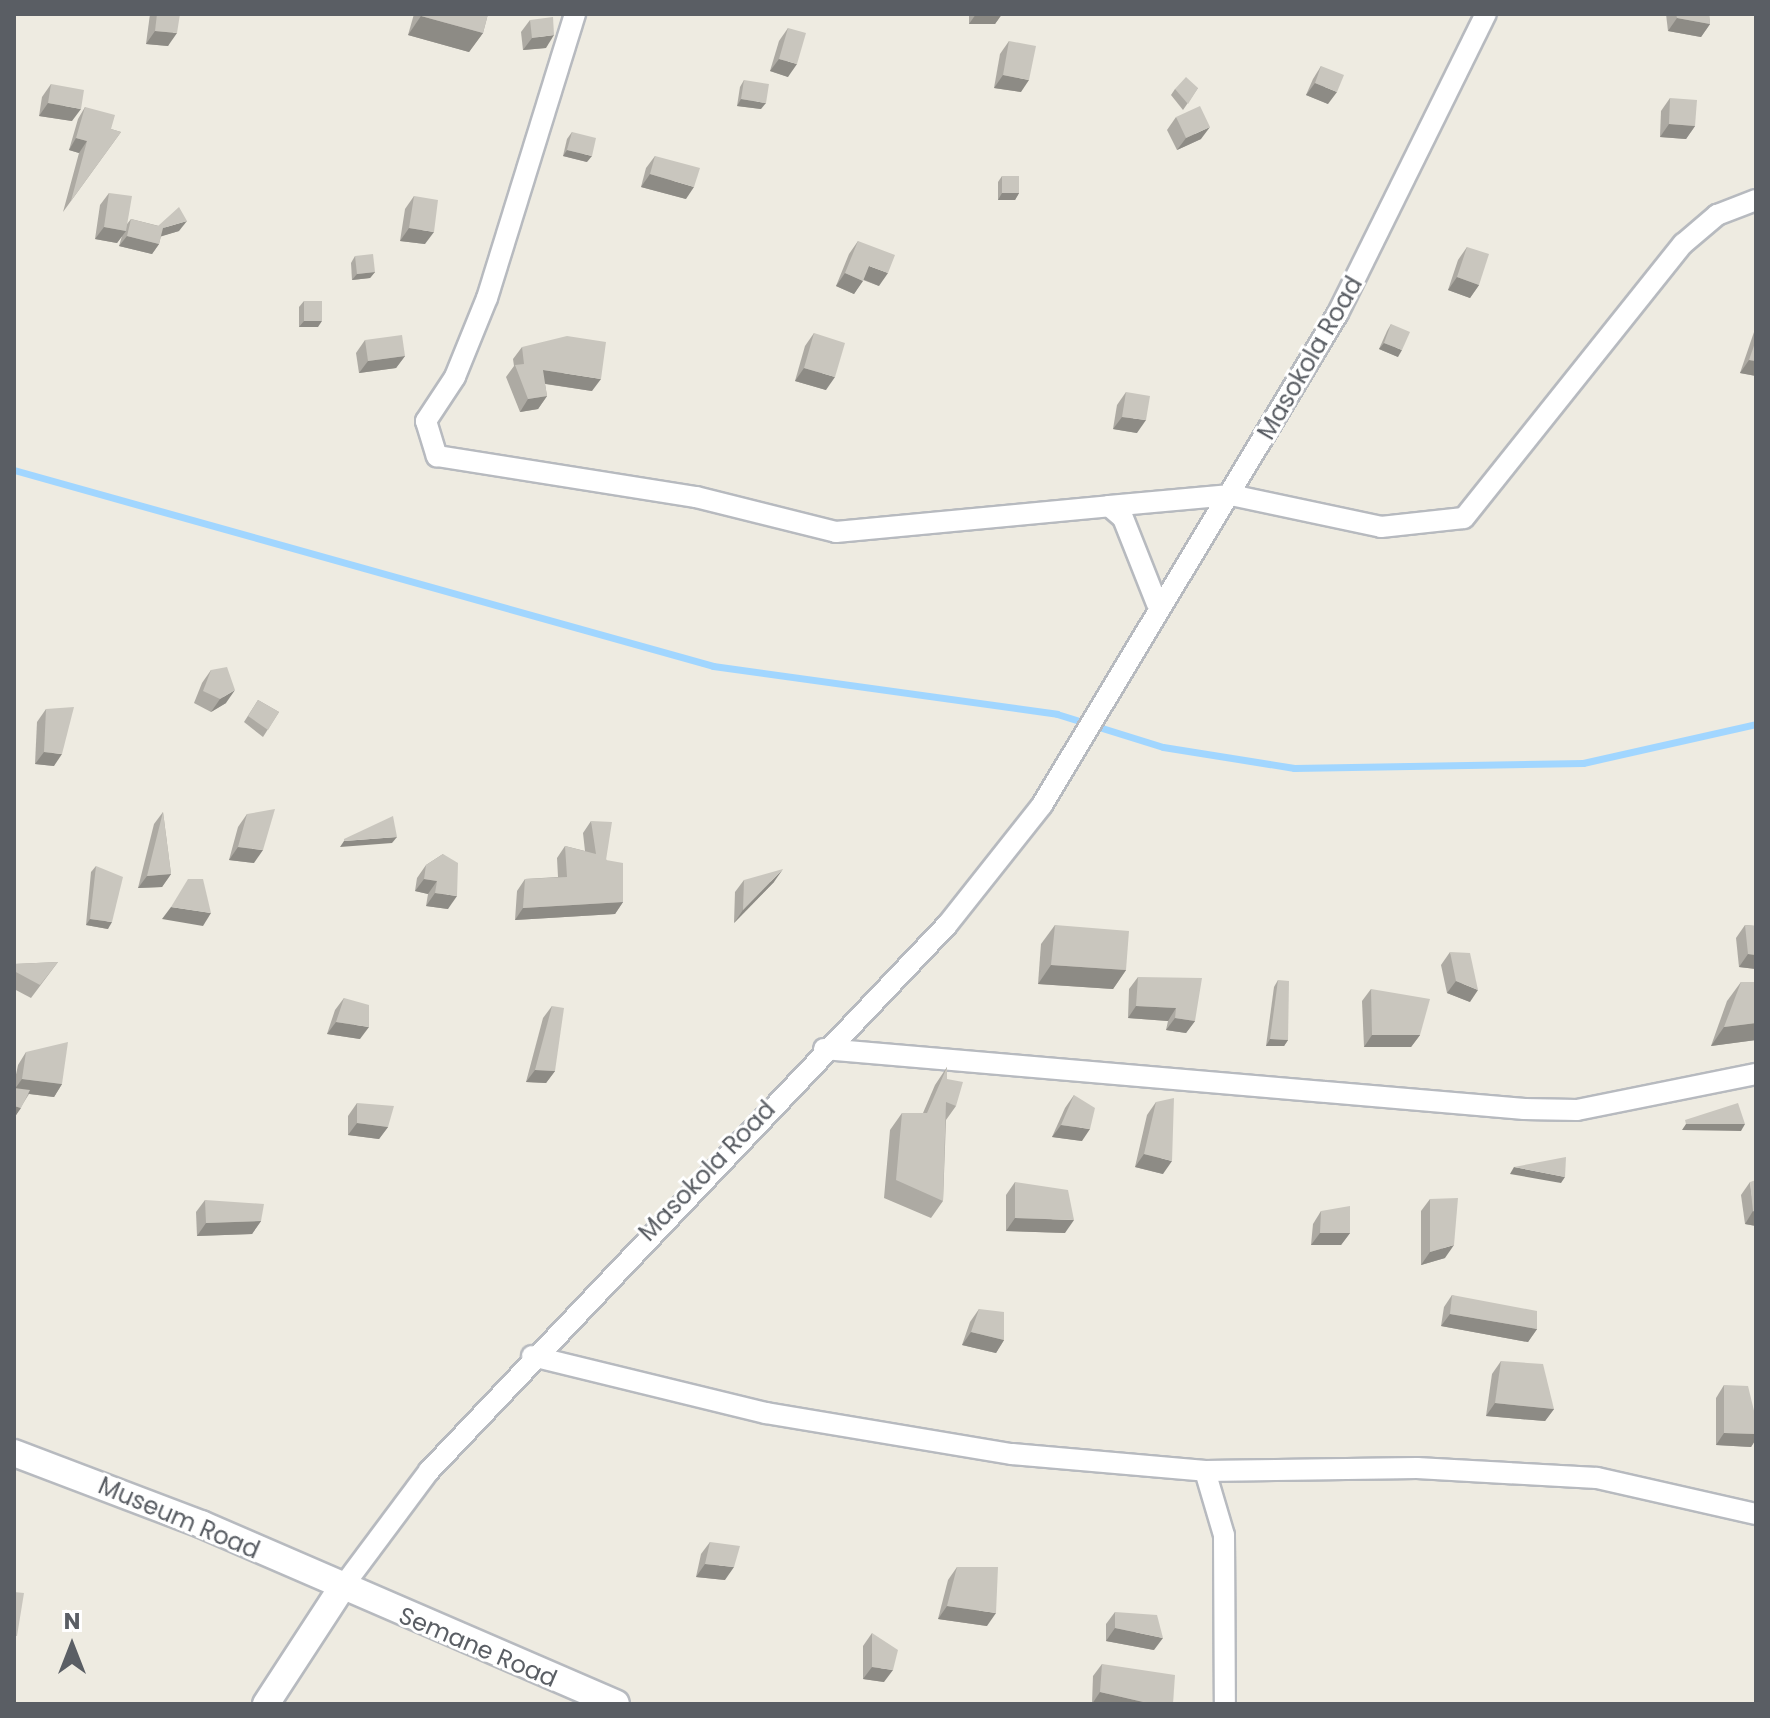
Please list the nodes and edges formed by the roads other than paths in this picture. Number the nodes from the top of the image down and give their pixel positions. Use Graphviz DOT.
graph roads {
  1 [pos="575,14"];
  2 [pos="1486,14"];
  3 [pos="1756,200"];
  4 [pos="1231,495"];
  5 [pos="1109,506"];
  6 [pos="1157,604"];
  7 [pos="824,1049"];
  8 [pos="1756,1074"];
  9 [pos="532,1356"];
  10 [pos="14,1453"];
  11 [pos="1205,1471"];
  12 [pos="1756,1514"];
  13 [pos="341,1589"];
  14 [pos="266,1704"];
  15 [pos="616,1704"];
  16 [pos="1225,1704"];
  1 -- 5 [label="street"];
  2 -- 4 [label="street, Masokola Road"];
  3 -- 4 [label="street"];
  4 -- 5 [label="street"];
  4 -- 6 [label="street, Masokola Road"];
  5 -- 6 [label="street"];
  6 -- 7 [label="street, Masokola Road"];
  7 -- 8 [label="street"];
  7 -- 9 [label="street, Masokola Road"];
  9 -- 11 [label="street"];
  9 -- 13 [label="street, Masokola Road"];
  10 -- 13 [label="street, Museum Road"];
  11 -- 12 [label="street"];
  11 -- 16 [label="street"];
  13 -- 14 [label="street"];
  13 -- 15 [label="street, Semane Road"];
}
